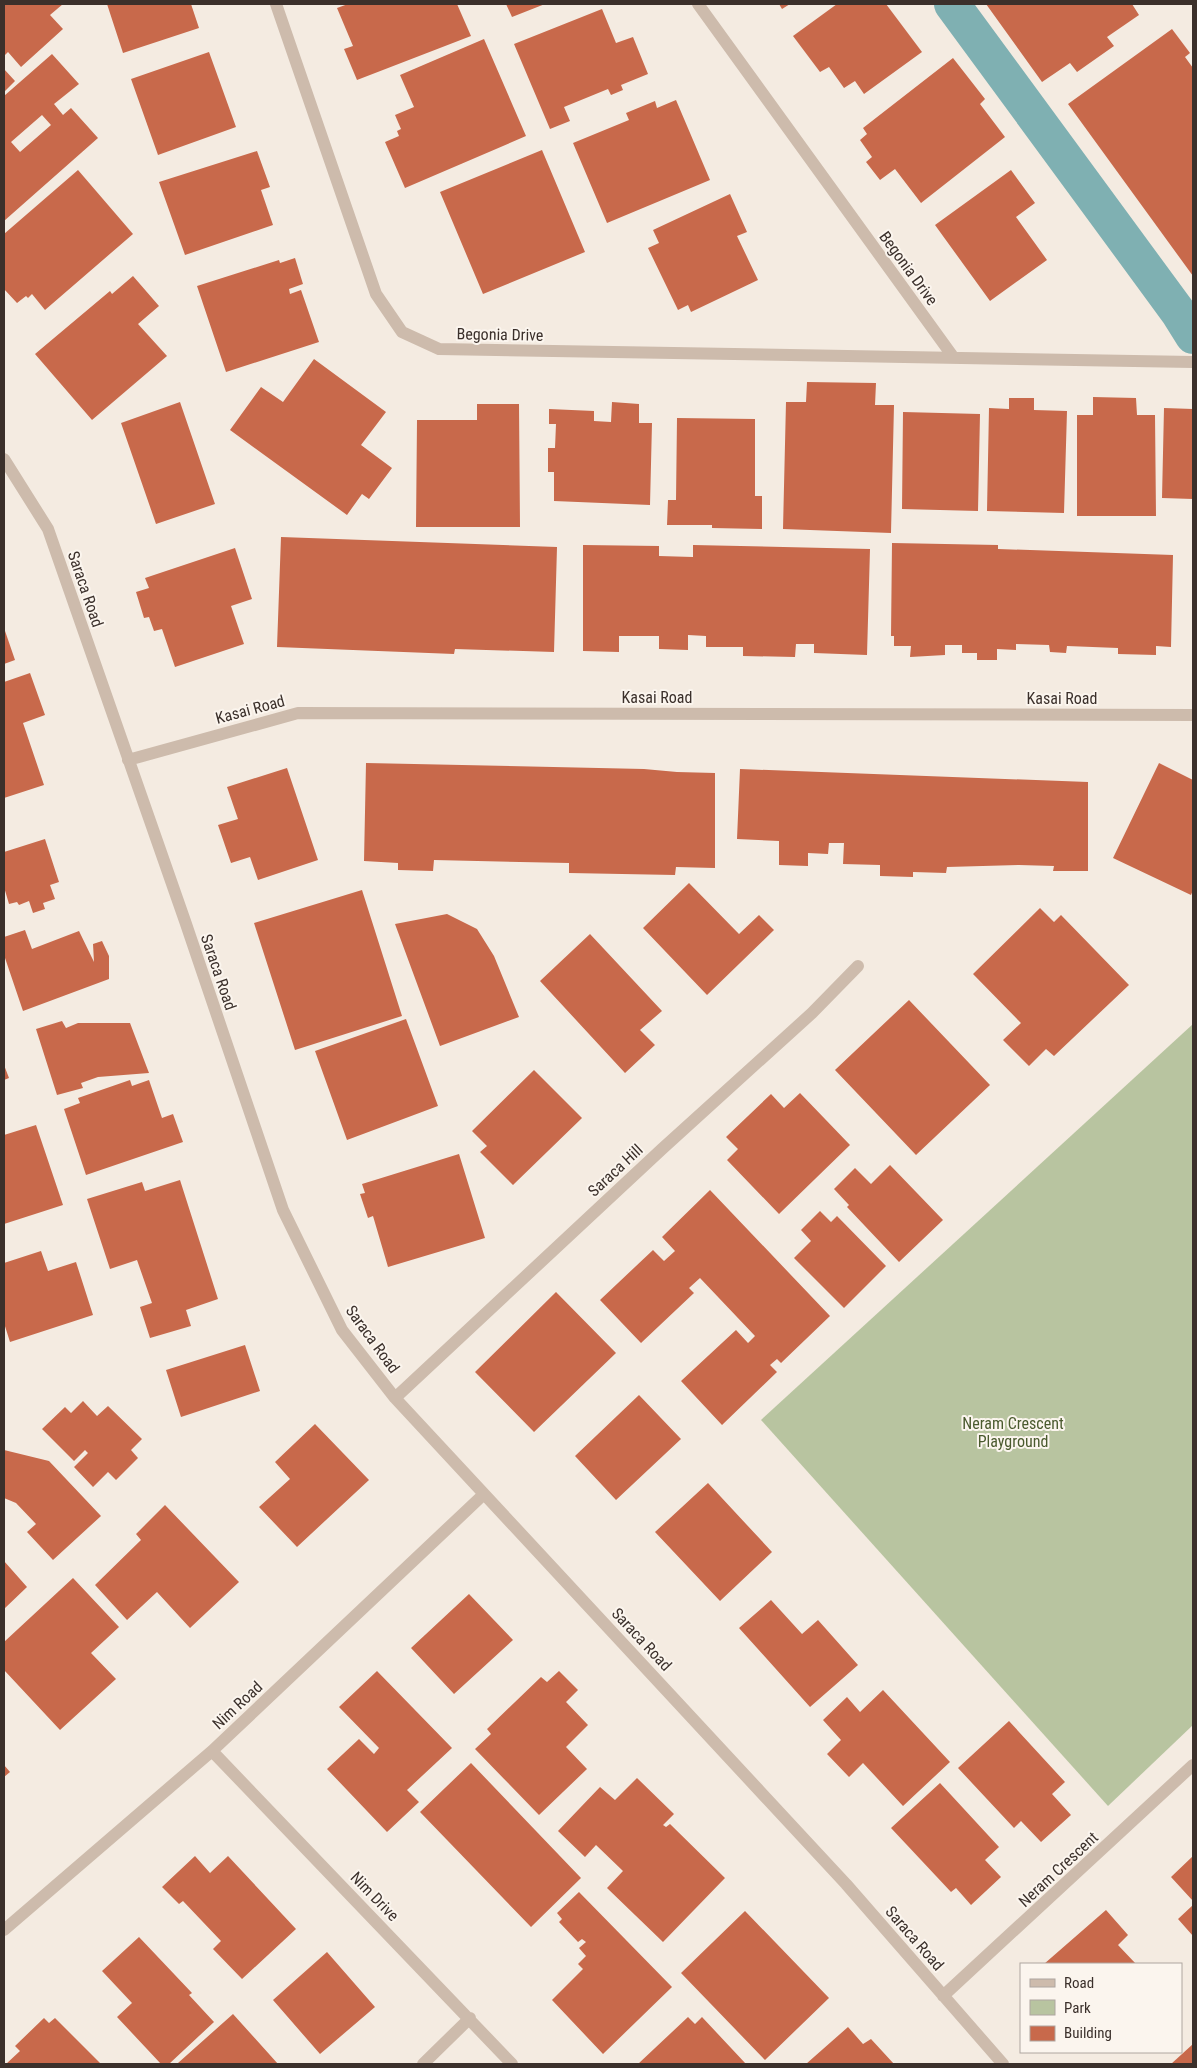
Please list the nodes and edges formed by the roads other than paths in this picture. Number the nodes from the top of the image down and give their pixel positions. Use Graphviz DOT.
graph roads {
  1 [pos="276,4"];
  2 [pos="698,4"];
  3 [pos="954,358"];
  4 [pos="1188,362"];
  5 [pos="4,459"];
  6 [pos="1193,715"];
  7 [pos="128,760"];
  8 [pos="858,966"];
  9 [pos="396,1398"];
  10 [pos="484,1494"];
  11 [pos="212,1751"];
  12 [pos="1193,1765"];
  13 [pos="4,1930"];
  14 [pos="943,1996"];
  15 [pos="470,2018"];
  16 [pos="423,2064"];
  17 [pos="512,2064"];
  18 [pos="1002,2064"];
  1 -- 3 [label="street, Begonia Drive"];
  2 -- 3 [label="street, Begonia Drive"];
  3 -- 4 [label="street, Begonia Drive"];
  5 -- 7 [label="street, Saraca Road"];
  6 -- 7 [label="street, Kasai Road"];
  7 -- 9 [label="street, Saraca Road"];
  8 -- 9 [label="street, Saraca Hill"];
  9 -- 10 [label="street, Saraca Road"];
  10 -- 11 [label="street, Nim Road"];
  10 -- 14 [label="street, Saraca Road"];
  11 -- 13 [label="street, Nim Road"];
  11 -- 15 [label="street, Nim Drive"];
  12 -- 14 [label="street, Neram Crescent"];
  14 -- 18 [label="street, Saraca Road"];
  15 -- 16 [label="street"];
  15 -- 17 [label="street, Nim Drive"];
}
